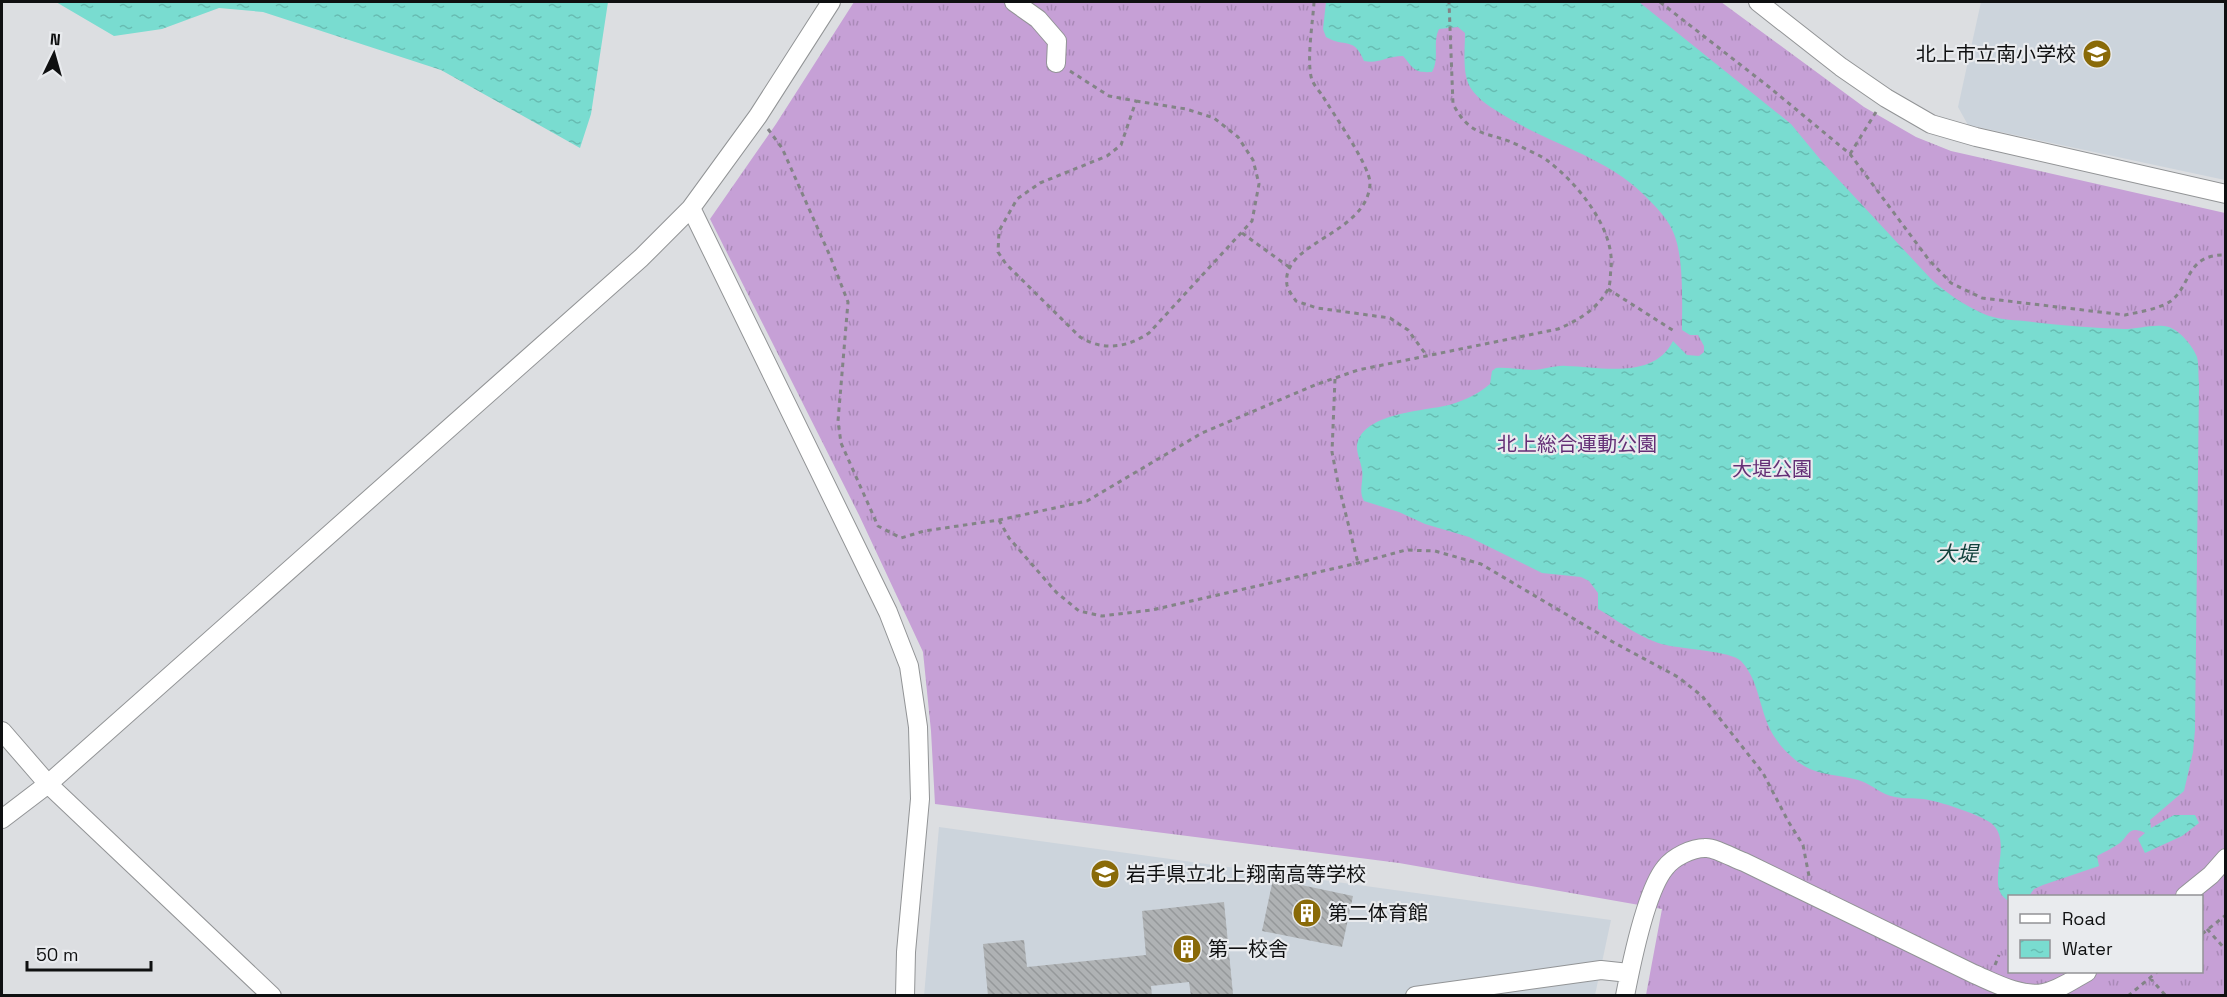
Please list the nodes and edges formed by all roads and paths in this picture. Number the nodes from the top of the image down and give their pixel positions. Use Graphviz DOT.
graph roads {
  1 [pos="831,2"];
  2 [pos="1014,2"];
  3 [pos="1314,2"];
  4 [pos="1449,2"];
  5 [pos="1660,2"];
  6 [pos="1758,2"];
  7 [pos="1056,63"];
  8 [pos="1886,98"];
  9 [pos="1136,101"];
  10 [pos="758,116"];
  11 [pos="1850,154"];
  12 [pos="2226,194"];
  13 [pos="691,208"];
  14 [pos="1242,233"];
  15 [pos="2226,255"];
  16 [pos="1290,267"];
  17 [pos="1608,289"];
  18 [pos="1674,331"];
  19 [pos="1427,356"];
  20 [pos="1335,379"];
  21 [pos="999,520"];
  22 [pos="1358,563"];
  23 [pos="2,731"];
  24 [pos="48,784"];
  25 [pos="2,819"];
  26 [pos="2226,858"];
  27 [pos="1807,893"];
  28 [pos="2187,895"];
  29 [pos="2226,915"];
  30 [pos="2207,929"];
  31 [pos="2203,933"];
  32 [pos="2226,950"];
  33 [pos="1629,973"];
  34 [pos="2085,973"];
  35 [pos="2156,973"];
  36 [pos="2150,978"];
  37 [pos="272,996"];
  38 [pos="905,996"];
  39 [pos="1415,996"];
  40 [pos="1625,996"];
  41 [pos="2128,996"];
  42 [pos="2166,996"];
  1 -- 10 [label="street"];
  2 -- 7 [label="street"];
  3 -- 16 [label="path"];
  4 -- 17 [label="path"];
  5 -- 11 [label="path"];
  6 -- 8 [label="street"];
  7 -- 9 [label="path"];
  8 -- 11 [label="path"];
  8 -- 12 [label="street"];
  9 -- 14 [label="path"];
  9 -- 14 [label="path"];
  10 -- 13 [label="street"];
  10 -- 21 [label="path"];
  11 -- 15 [label="path"];
  13 -- 24 [label="street"];
  13 -- 38 [label="street"];
  14 -- 16 [label="path"];
  16 -- 19 [label="path"];
  17 -- 18 [label="path"];
  17 -- 19 [label="path"];
  19 -- 20 [label="path"];
  20 -- 21 [label="path"];
  20 -- 22 [label="path"];
  21 -- 22 [label="path"];
  22 -- 27 [label="path"];
  23 -- 24 [label="street"];
  24 -- 25 [label="street"];
  24 -- 37 [label="street"];
  26 -- 28 [label="street"];
  27 -- 33 [label="street"];
  27 -- 34 [label="street"];
  29 -- 30 [label="path"];
  30 -- 31 [label="path"];
  30 -- 32 [label="path"];
  33 -- 39 [label="street"];
  33 -- 40 [label="street"];
  35 -- 36 [label="path"];
  36 -- 41 [label="path"];
  36 -- 42 [label="path"];
}
